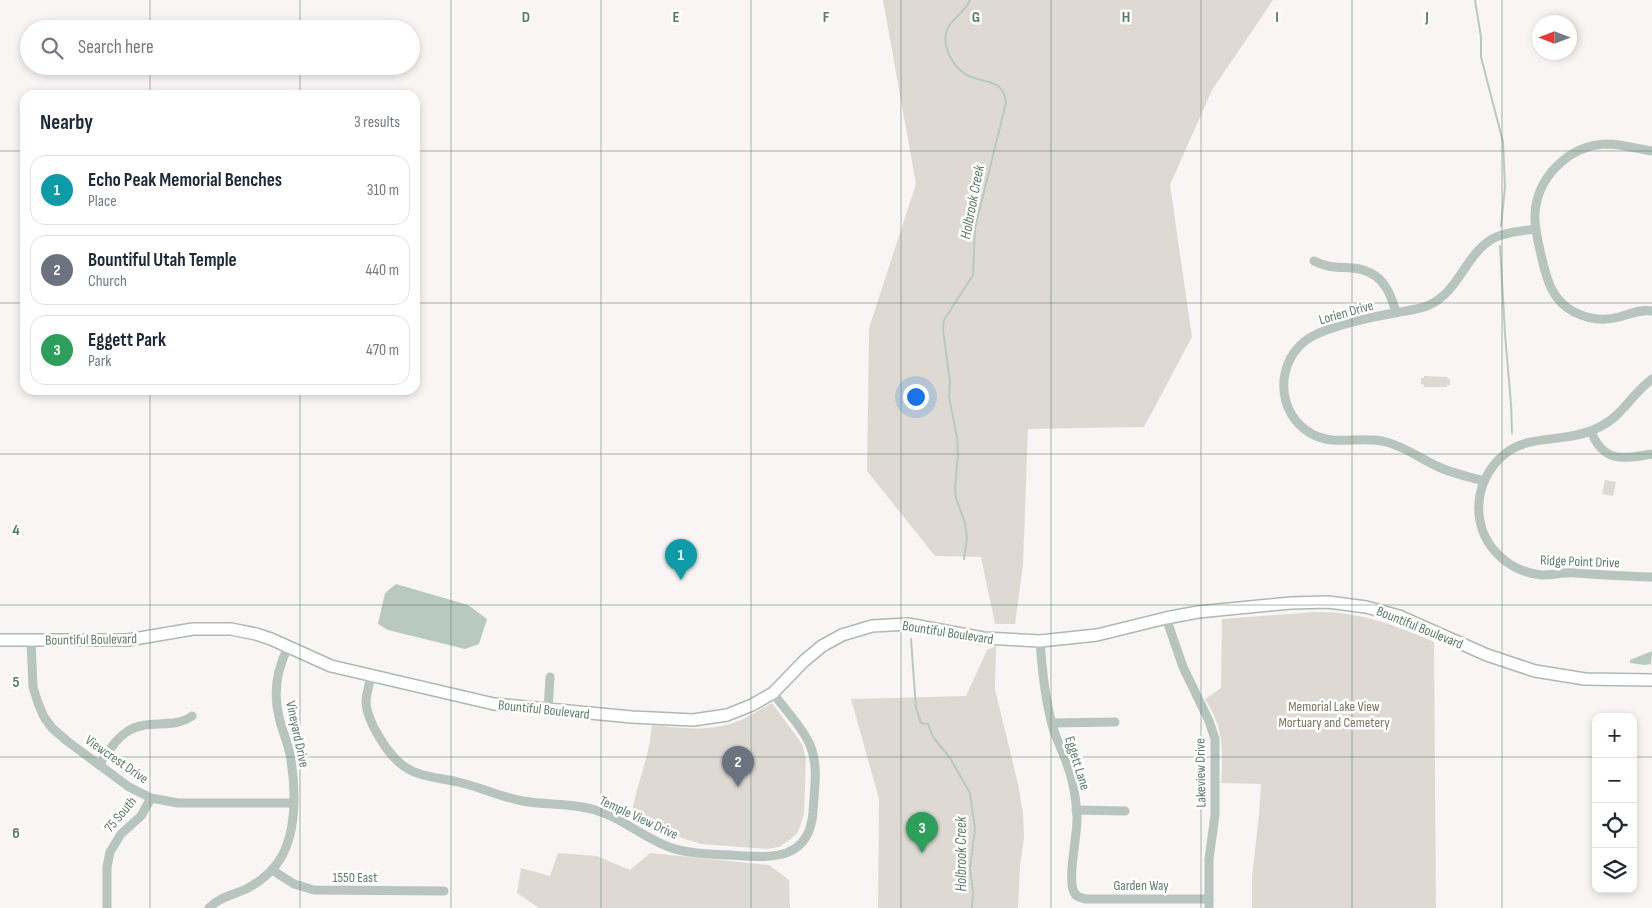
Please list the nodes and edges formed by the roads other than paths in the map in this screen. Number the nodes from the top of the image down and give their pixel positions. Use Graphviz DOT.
graph roads {
  1 [pos="1652,152"];
  2 [pos="1536,229"];
  3 [pos="1314,261"];
  4 [pos="1652,311"];
  5 [pos="1396,313"];
  6 [pos="1652,379"];
  7 [pos="1591,431"];
  8 [pos="1652,454"];
  9 [pos="1484,481"];
  10 [pos="1652,577"];
  11 [pos="1166,618"];
  12 [pos="0,640"];
  13 [pos="31,640"];
  14 [pos="1040,641"];
  15 [pos="288,647"];
  16 [pos="372,677"];
  17 [pos="550,677"];
  18 [pos="1652,680"];
  19 [pos="773,693"];
  20 [pos="548,710"];
  21 [pos="192,716"];
  22 [pos="1115,722"];
  23 [pos="1052,723"];
  24 [pos="99,765"];
  25 [pos="151,798"];
  26 [pos="293,803"];
  27 [pos="1076,810"];
  28 [pos="1126,810"];
  29 [pos="272,870"];
  30 [pos="444,891"];
  31 [pos="1075,894"];
  32 [pos="1209,904"];
  33 [pos="107,908"];
  34 [pos="209,908"];
  1 -- 2 [label="street"];
  2 -- 4 [label="street"];
  2 -- 5 [label="street, Lorien Drive"];
  3 -- 5 [label="street"];
  5 -- 9 [label="street, Lorien Drive"];
  6 -- 7 [label="street, Ridge Point Drive"];
  7 -- 8 [label="street"];
  7 -- 9 [label="street, Ridge Point Drive"];
  9 -- 10 [label="street, Ridge Point Drive"];
  11 -- 14 [label="main road, Bountiful Boulevard"];
  11 -- 18 [label="main road, Bountiful Boulevard"];
  11 -- 32 [label="street, Lakeview Drive"];
  12 -- 13 [label="main road, Bountiful Boulevard"];
  13 -- 15 [label="main road, Bountiful Boulevard"];
  13 -- 24 [label="street, Viewcrest Drive"];
  14 -- 19 [label="main road, Bountiful Boulevard"];
  14 -- 23 [label="street, Eggett Lane"];
  15 -- 16 [label="main road, Bountiful Boulevard"];
  15 -- 26 [label="street, Vineyard Drive"];
  16 -- 19 [label="street, Temple View Drive"];
  16 -- 20 [label="main road, Bountiful Boulevard"];
  17 -- 20 [label="street"];
  19 -- 20 [label="main road, Bountiful Boulevard"];
  21 -- 24 [label="street"];
  22 -- 23 [label="street"];
  23 -- 27 [label="street, Eggett Lane"];
  24 -- 25 [label="street, Viewcrest Drive"];
  25 -- 26 [label="street, Viewcrest Drive"];
  25 -- 33 [label="street, 75 South"];
  26 -- 29 [label="street, Vineyard Drive"];
  27 -- 28 [label="street"];
  27 -- 31 [label="street, Eggett Lane"];
  29 -- 30 [label="street, 1550 East"];
  29 -- 34 [label="street, Vineyard Drive"];
  31 -- 32 [label="street, Garden Way"];
}
